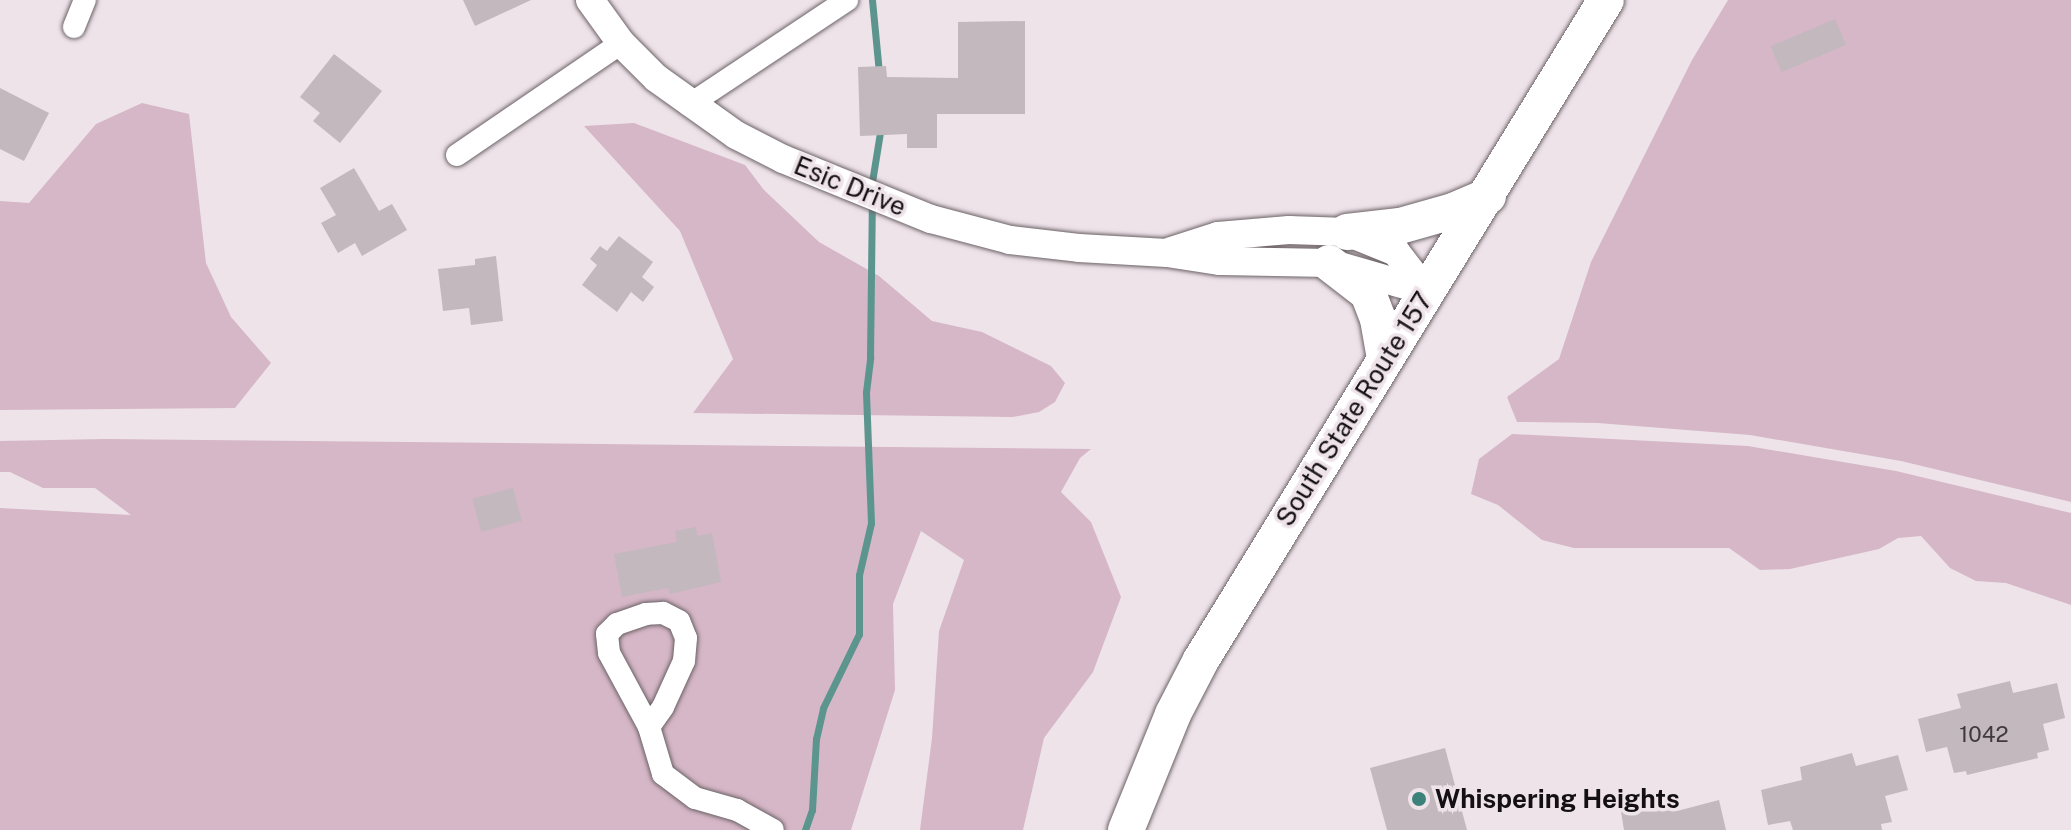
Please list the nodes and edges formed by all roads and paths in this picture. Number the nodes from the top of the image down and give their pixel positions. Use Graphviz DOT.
graph roads {
  1 [pos="85,0"];
  2 [pos="590,0"];
  3 [pos="847,0"];
  4 [pos="1606,0"];
  5 [pos="74,27"];
  6 [pos="621,43"];
  7 [pos="689,105"];
  8 [pos="457,155"];
  9 [pos="1488,196"];
  10 [pos="1347,232"];
  11 [pos="1167,253"];
  12 [pos="1329,263"];
  13 [pos="1426,291"];
  14 [pos="1385,357"];
  15 [pos="649,727"];
  16 [pos="773,830"];
  17 [pos="1126,830"];
  1 -- 5 [label="street"];
  2 -- 6 [label="street, Esic Drive"];
  3 -- 7 [label="street"];
  4 -- 9 [label="main road, South State Route 157"];
  6 -- 7 [label="street, Esic Drive"];
  6 -- 8 [label="street"];
  7 -- 11 [label="street, Esic Drive"];
  9 -- 10 [label="main road"];
  9 -- 13 [label="main road, South State Route 157"];
  10 -- 11 [label="street, Esic Drive"];
  10 -- 13 [label="street, Esic Drive"];
  11 -- 12 [label="street, Esic Drive"];
  12 -- 13 [label="street, Esic Drive"];
  12 -- 14 [label="main road"];
  13 -- 14 [label="main road, South State Route 157"];
  14 -- 17 [label="main road, South State Route 157"];
  15 -- 15 [label="street"];
  15 -- 16 [label="street"];
}
